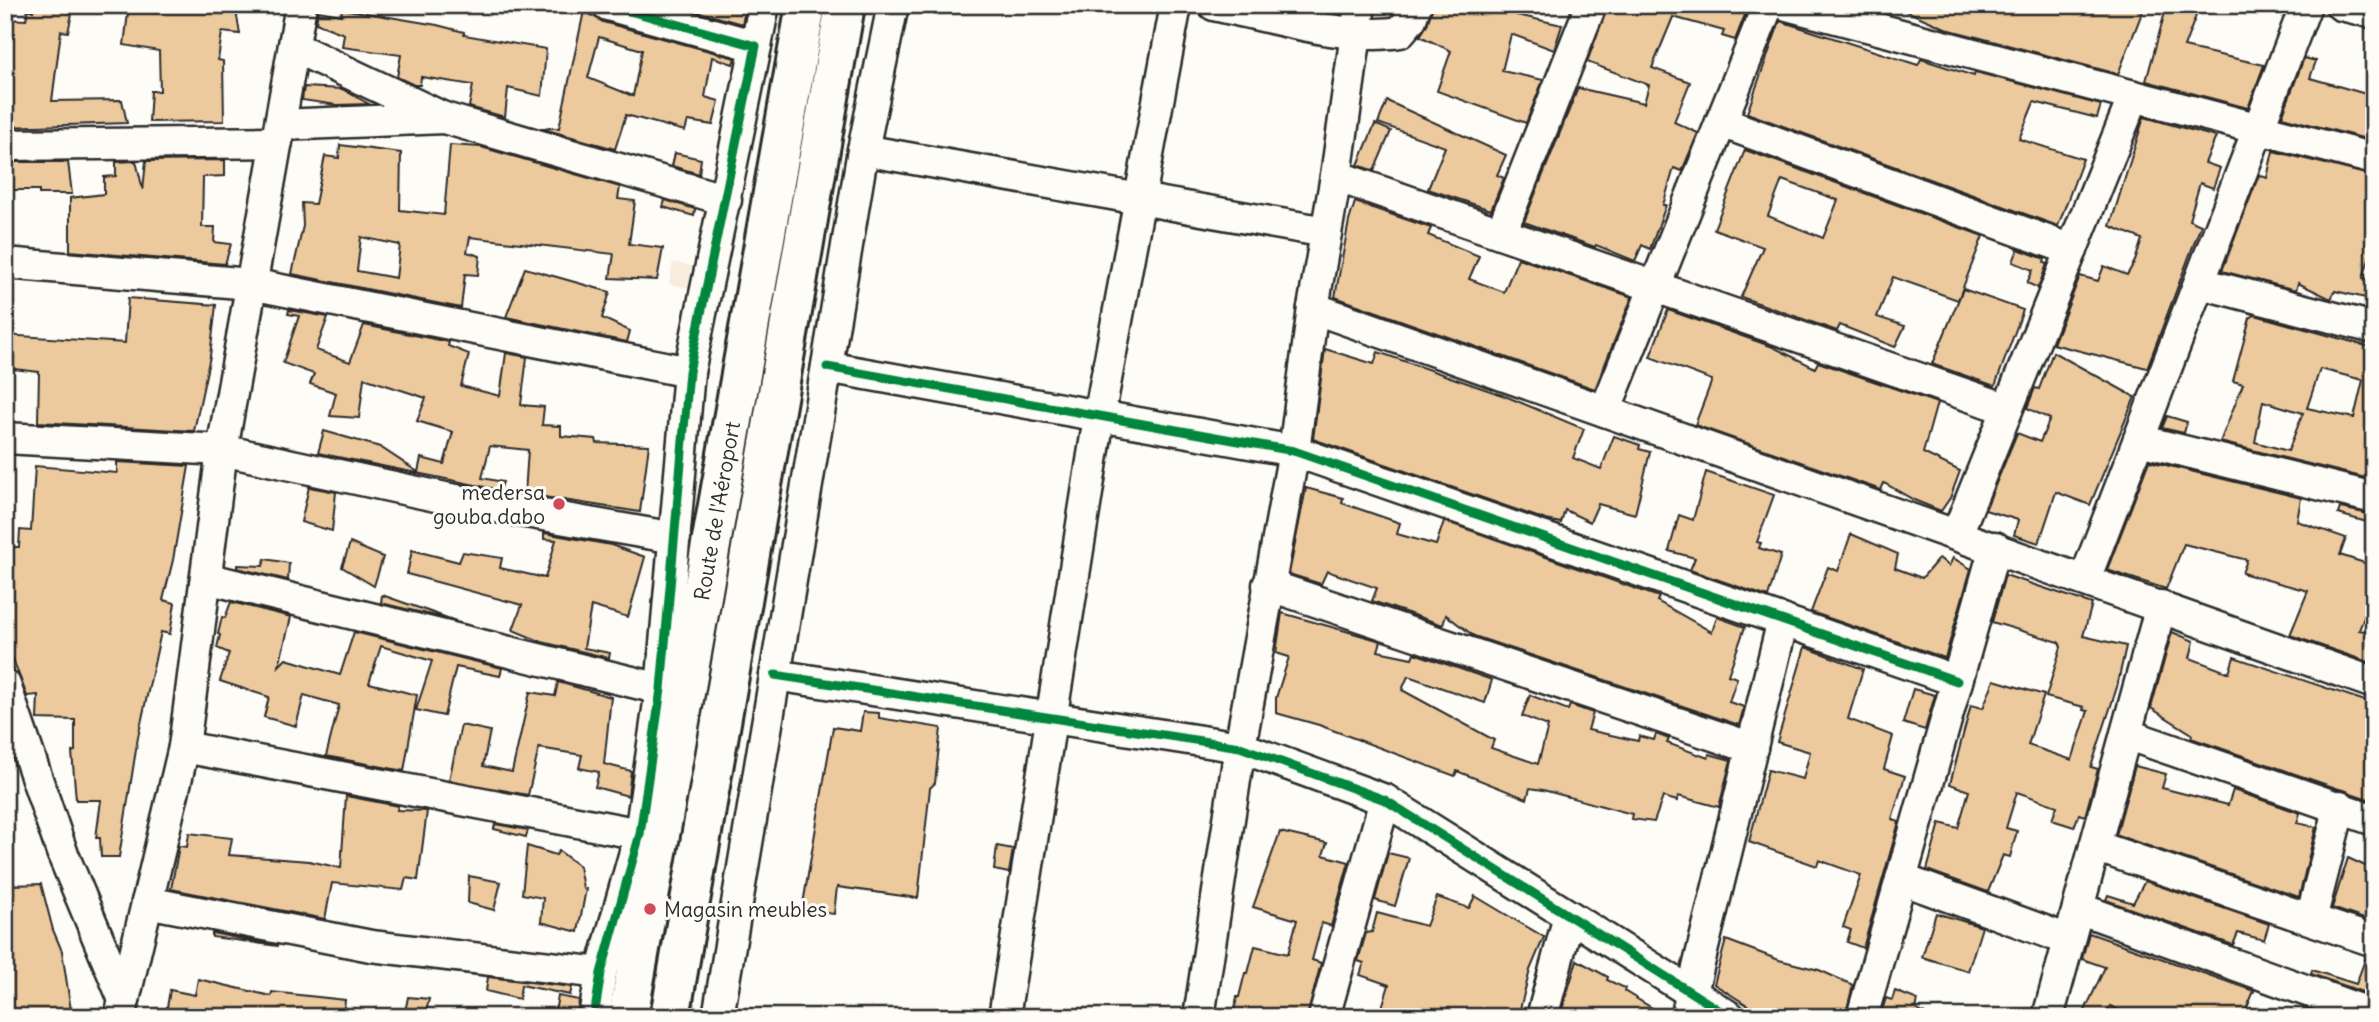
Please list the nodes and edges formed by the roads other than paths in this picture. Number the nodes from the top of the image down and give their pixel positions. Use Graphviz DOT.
graph roads {
  1 [pos="301,5"];
  2 [pos="608,5"];
  3 [pos="764,5"];
  4 [pos="806,5"];
  5 [pos="845,5"];
  6 [pos="893,5"];
  7 [pos="1176,5"];
  8 [pos="1214,5"];
  9 [pos="1416,5"];
  10 [pos="1591,5"];
  11 [pos="1768,5"];
  12 [pos="1787,5"];
  13 [pos="2306,5"];
  14 [pos="2341,5"];
  15 [pos="2374,13"];
  16 [pos="1358,19"];
  17 [pos="756,46"];
  18 [pos="294,47"];
  19 [pos="2134,96"];
  20 [pos="444,118"];
  21 [pos="1721,122"];
  22 [pos="2260,129"];
  23 [pos="279,134"];
  24 [pos="5,145"];
  25 [pos="863,150"];
  26 [pos="2374,159"];
  27 [pos="1336,176"];
  28 [pos="1140,198"];
  29 [pos="726,200"];
  30 [pos="1326,232"];
  31 [pos="1501,233"];
  32 [pos="2072,250"];
  33 [pos="5,263"];
  34 [pos="2200,283"];
  35 [pos="250,285"];
  36 [pos="1655,286"];
  37 [pos="1313,308"];
  38 [pos="2374,328"];
  39 [pos="827,368"];
  40 [pos="689,372"];
  41 [pos="2007,409"];
  42 [pos="1605,411"];
  43 [pos="1099,417"];
  44 [pos="5,438"];
  45 [pos="2139,440"];
  46 [pos="222,450"];
  47 [pos="1294,451"];
  48 [pos="2374,498"];
  49 [pos="1956,534"];
  50 [pos="675,538"];
  51 [pos="1995,547"];
  52 [pos="206,578"];
  53 [pos="2085,579"];
  54 [pos="1268,585"];
  55 [pos="2161,606"];
  56 [pos="1783,620"];
  57 [pos="775,675"];
  58 [pos="1957,681"];
  59 [pos="2374,683"];
  60 [pos="5,685"];
  61 [pos="661,688"];
  62 [pos="1051,719"];
  63 [pos="2126,734"];
  64 [pos="184,747"];
  65 [pos="1240,747"];
  66 [pos="1752,748"];
  67 [pos="1385,800"];
  68 [pos="2340,806"];
  69 [pos="2374,820"];
  70 [pos="640,834"];
  71 [pos="2095,846"];
  72 [pos="1901,879"];
  73 [pos="147,902"];
  74 [pos="2078,908"];
  75 [pos="1569,916"];
  76 [pos="2311,919"];
  77 [pos="2069,940"];
  78 [pos="2374,941"];
  79 [pos="601,973"];
  80 [pos="1689,1005"];
  81 [pos="122,1008"];
  82 [pos="2374,1014"];
  83 [pos="594,1017"];
  84 [pos="628,1017"];
  85 [pos="670,1017"];
  86 [pos="718,1017"];
  87 [pos="1004,1017"];
  88 [pos="1199,1017"];
  89 [pos="1324,1017"];
  90 [pos="1542,1017"];
  91 [pos="1730,1017"];
  92 [pos="1862,1017"];
  93 [pos="2048,1017"];
  1 -- 18 [label="street"];
  2 -- 17 [label="street"];
  3 -- 17 [label="street"];
  4 -- 84 [label="highway, Route de l'Aéroport"];
  5 -- 85 [label="highway, Route de l'Aéroport"];
  6 -- 25 [label="street"];
  7 -- 28 [label="street"];
  8 -- 16 [label="street"];
  9 -- 16 [label="street"];
  10 -- 31 [label="street"];
  11 -- 21 [label="street"];
  12 -- 19 [label="street"];
  13 -- 22 [label="street"];
  14 -- 15 [label="street"];
  16 -- 27 [label="street"];
  17 -- 29 [label="street"];
  18 -- 20 [label="street"];
  18 -- 23 [label="street"];
  19 -- 22 [label="street"];
  19 -- 32 [label="street"];
  20 -- 23 [label="street"];
  20 -- 29 [label="street"];
  21 -- 32 [label="street"];
  21 -- 36 [label="street"];
  22 -- 26 [label="street"];
  22 -- 34 [label="street"];
  23 -- 24 [label="street"];
  23 -- 35 [label="street"];
  25 -- 28 [label="street"];
  25 -- 39 [label="street"];
  27 -- 30 [label="street"];
  27 -- 31 [label="street"];
  28 -- 30 [label="street"];
  28 -- 43 [label="street"];
  29 -- 40 [label="street"];
  30 -- 37 [label="street"];
  31 -- 36 [label="street"];
  32 -- 41 [label="street"];
  33 -- 35 [label="street"];
  34 -- 38 [label="street"];
  34 -- 45 [label="street"];
  35 -- 40 [label="street"];
  35 -- 46 [label="street"];
  36 -- 41 [label="street"];
  36 -- 42 [label="street"];
  37 -- 42 [label="street"];
  37 -- 47 [label="street"];
  39 -- 43 [label="street"];
  39 -- 57 [label="street"];
  40 -- 50 [label="street"];
  41 -- 49 [label="street"];
  42 -- 49 [label="street"];
  43 -- 47 [label="street"];
  43 -- 62 [label="street"];
  44 -- 46 [label="street"];
  45 -- 48 [label="street"];
  45 -- 53 [label="street"];
  46 -- 50 [label="street"];
  46 -- 52 [label="street"];
  47 -- 54 [label="street"];
  47 -- 56 [label="street"];
  49 -- 51 [label="street"];
  50 -- 61 [label="street"];
  51 -- 53 [label="street"];
  51 -- 58 [label="street"];
  52 -- 61 [label="street"];
  52 -- 64 [label="street"];
  53 -- 55 [label="street"];
  54 -- 65 [label="street"];
  54 -- 66 [label="street"];
  55 -- 59 [label="street"];
  55 -- 63 [label="street"];
  56 -- 58 [label="street"];
  56 -- 66 [label="street"];
  57 -- 62 [label="street"];
  57 -- 86 [label="street"];
  58 -- 72 [label="street"];
  60 -- 81 [label="street"];
  61 -- 70 [label="street"];
  62 -- 65 [label="street"];
  62 -- 87 [label="street"];
  63 -- 68 [label="street"];
  63 -- 71 [label="street"];
  64 -- 70 [label="street"];
  64 -- 73 [label="street"];
  65 -- 67 [label="street"];
  65 -- 88 [label="street"];
  66 -- 80 [label="street"];
  67 -- 75 [label="street"];
  67 -- 89 [label="street"];
  68 -- 69 [label="street"];
  68 -- 76 [label="street"];
  70 -- 79 [label="street"];
  71 -- 74 [label="street"];
  71 -- 76 [label="street"];
  72 -- 77 [label="street"];
  72 -- 92 [label="street"];
  73 -- 79 [label="street"];
  73 -- 81 [label="street"];
  74 -- 77 [label="street"];
  74 -- 82 [label="street"];
  75 -- 80 [label="street"];
  75 -- 90 [label="street"];
  76 -- 78 [label="street"];
  77 -- 93 [label="street"];
  79 -- 83 [label="street"];
  80 -- 91 [label="street"];
}
